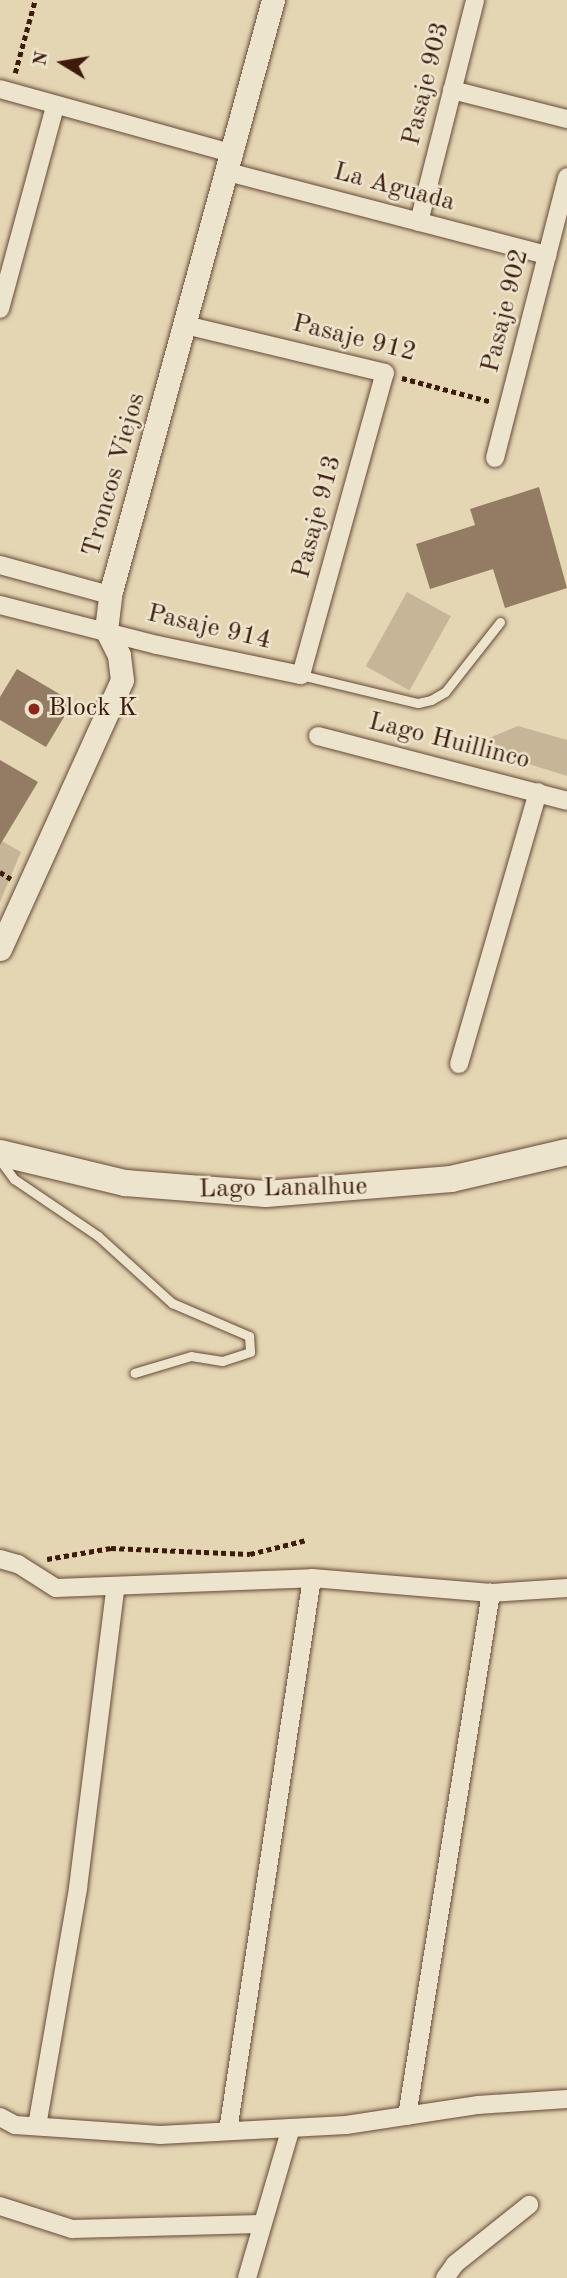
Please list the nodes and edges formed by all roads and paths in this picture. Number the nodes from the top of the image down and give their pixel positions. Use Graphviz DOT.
graph roads {
  1 [pos="35,0"];
  2 [pos="273,0"];
  3 [pos="475,0"];
  4 [pos="5,90"];
  5 [pos="452,90"];
  6 [pos="55,106"];
  7 [pos="567,120"];
  8 [pos="231,163"];
  9 [pos="567,177"];
  10 [pos="419,222"];
  11 [pos="547,255"];
  12 [pos="4,281"];
  13 [pos="0,309"];
  14 [pos="186,325"];
  15 [pos="385,373"];
  16 [pos="508,407"];
  17 [pos="495,458"];
  18 [pos="0,565"];
  19 [pos="110,595"];
  20 [pos="0,605"];
  21 [pos="500,621"];
  22 [pos="106,630"];
  23 [pos="301,675"];
  24 [pos="318,736"];
  25 [pos="538,792"];
  26 [pos="567,801"];
  27 [pos="0,949"];
  28 [pos="459,1064"];
  29 [pos="567,1152"];
  30 [pos="0,1153"];
  31 [pos="0,1160"];
  32 [pos="134,1373"];
  33 [pos="306,1540"];
  34 [pos="0,1559"];
  35 [pos="18,1564"];
  36 [pos="312,1578"];
  37 [pos="567,1588"];
  38 [pos="115,1589"];
  39 [pos="491,1592"];
  40 [pos="567,2099"];
  41 [pos="407,2116"];
  42 [pos="0,2117"];
  43 [pos="37,2126"];
  44 [pos="291,2128"];
  45 [pos="228,2132"];
  46 [pos="529,2205"];
  47 [pos="0,2206"];
  48 [pos="260,2224"];
  49 [pos="247,2278"];
  50 [pos="445,2278"];
  1 -- 4 [label="path"];
  2 -- 8 [label="street, Troncos Viejos"];
  3 -- 5 [label="street, Pasaje 903"];
  4 -- 6 [label="street, La Aguada"];
  5 -- 7 [label="street"];
  5 -- 10 [label="street, Pasaje 903"];
  6 -- 8 [label="street, La Aguada"];
  6 -- 12 [label="street"];
  8 -- 10 [label="street, La Aguada"];
  8 -- 14 [label="street, Troncos Viejos"];
  9 -- 11 [label="street, Pasaje 902"];
  10 -- 11 [label="street, La Aguada"];
  11 -- 16 [label="street, Pasaje 902"];
  12 -- 13 [label="street"];
  14 -- 15 [label="street, Pasaje 912"];
  14 -- 19 [label="street, Troncos Viejos"];
  15 -- 16 [label="path, Pasaje 912"];
  15 -- 23 [label="street, Pasaje 913"];
  16 -- 17 [label="street, Pasaje 902"];
  18 -- 19 [label="street"];
  19 -- 22 [label="street, Troncos Viejos"];
  20 -- 22 [label="street, Pasaje 914"];
  21 -- 23 [label="lane"];
  22 -- 23 [label="street, Pasaje 914"];
  22 -- 27 [label="street"];
  24 -- 25 [label="street, Lago Huillinco"];
  25 -- 26 [label="street, Lago Huillinco"];
  25 -- 28 [label="street"];
  29 -- 30 [label="main road, Lago Lanalhue"];
  31 -- 32 [label="lane"];
  33 -- 35 [label="path"];
  34 -- 35 [label="street"];
  35 -- 38 [label="street"];
  36 -- 38 [label="street"];
  36 -- 39 [label="street"];
  36 -- 45 [label="street"];
  37 -- 39 [label="street"];
  38 -- 43 [label="street"];
  39 -- 41 [label="street"];
  40 -- 41 [label="street"];
  41 -- 44 [label="street"];
  42 -- 43 [label="street"];
  43 -- 45 [label="street"];
  44 -- 45 [label="street"];
  44 -- 48 [label="street"];
  46 -- 50 [label="street"];
  47 -- 48 [label="street"];
  48 -- 49 [label="street"];
}
